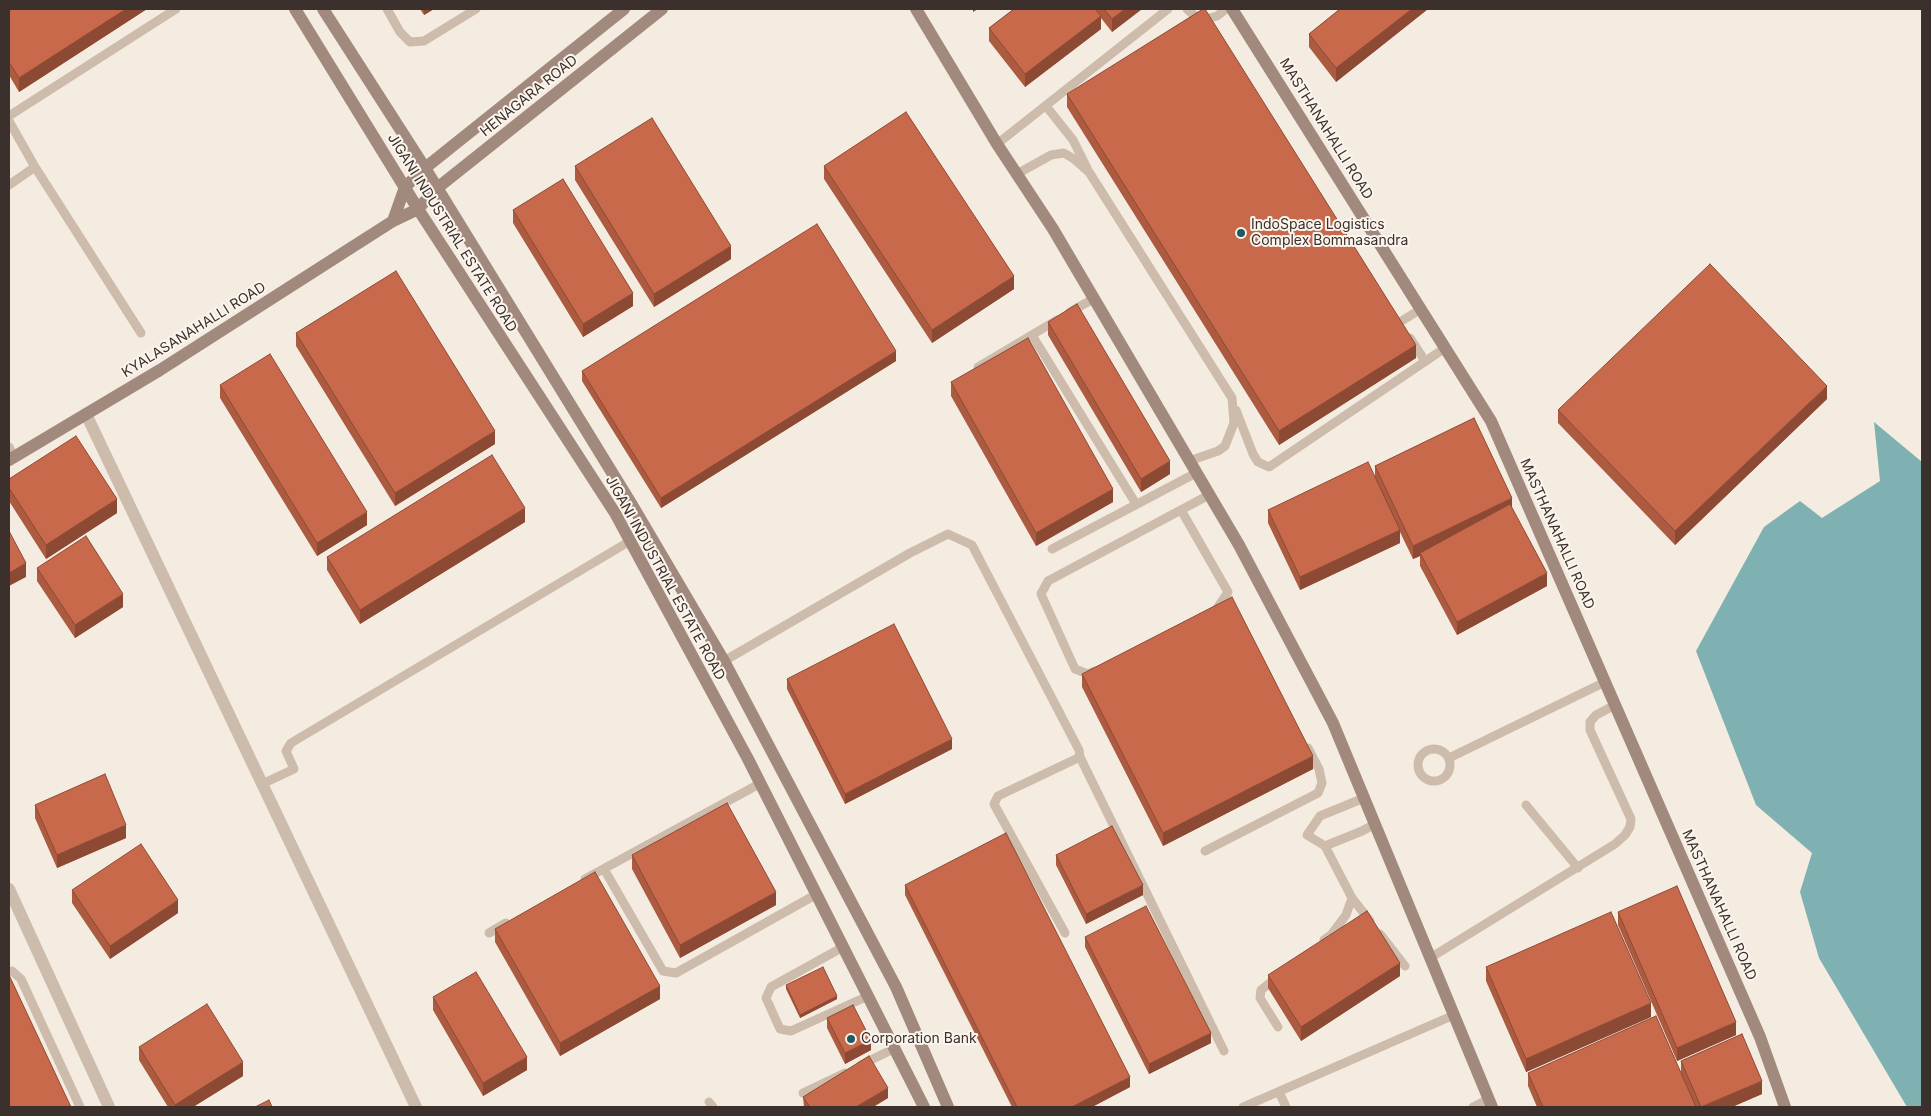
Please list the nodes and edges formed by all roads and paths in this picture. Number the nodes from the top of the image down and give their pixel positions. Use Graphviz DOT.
graph roads {
  1 [pos="176,9"];
  2 [pos="294,9"];
  3 [pos="323,9"];
  4 [pos="387,9"];
  5 [pos="476,9"];
  6 [pos="624,9"];
  7 [pos="662,9"];
  8 [pos="916,9"];
  9 [pos="1168,9"];
  10 [pos="1188,9"];
  11 [pos="1226,9"];
  12 [pos="1232,9"];
  13 [pos="1206,19"];
  14 [pos="1211,28"];
  15 [pos="1046,106"];
  16 [pos="9,116"];
  17 [pos="9,120"];
  18 [pos="997,144"];
  19 [pos="35,168"];
  20 [pos="424,168"];
  21 [pos="1089,172"];
  22 [pos="1016,174"];
  23 [pos="9,185"];
  24 [pos="405,188"];
  25 [pos="436,189"];
  26 [pos="418,209"];
  27 [pos="393,221"];
  28 [pos="1094,299"];
  29 [pos="1421,309"];
  30 [pos="1394,313"];
  31 [pos="1400,322"];
  32 [pos="141,333"];
  33 [pos="1032,335"];
  34 [pos="1445,348"];
  35 [pos="1425,361"];
  36 [pos="968,373"];
  37 [pos="1232,398"];
  38 [pos="86,414"];
  39 [pos="10,455"];
  40 [pos="1193,467"];
  41 [pos="1209,495"];
  42 [pos="1136,504"];
  43 [pos="1181,510"];
  44 [pos="630,541"];
  45 [pos="1052,549"];
  46 [pos="1228,592"];
  47 [pos="1233,601"];
  48 [pos="1210,613"];
  49 [pos="724,661"];
  50 [pos="1105,666"];
  51 [pos="1605,682"];
  52 [pos="1615,705"];
  53 [pos="1305,742"];
  54 [pos="1080,757"];
  55 [pos="1449,758"];
  56 [pos="761,783"];
  57 [pos="262,784"];
  58 [pos="1364,798"];
  59 [pos="1526,804"];
  60 [pos="1375,824"];
  61 [pos="1325,846"];
  62 [pos="1205,851"];
  63 [pos="1578,868"];
  64 [pos="604,869"];
  65 [pos="579,883"];
  66 [pos="9,889"];
  67 [pos="817,894"];
  68 [pos="1352,898"];
  69 [pos="513,919"];
  70 [pos="488,933"];
  71 [pos="1065,933"];
  72 [pos="843,947"];
  73 [pos="1315,947"];
  74 [pos="1430,958"];
  75 [pos="1406,966"];
  76 [pos="9,972"];
  77 [pos="1284,972"];
  78 [pos="868,996"];
  79 [pos="1454,1015"];
  80 [pos="1278,1027"];
  81 [pos="895,1048"];
  82 [pos="1224,1051"];
  83 [pos="1279,1092"];
  84 [pos="802,1093"];
  85 [pos="1490,1103"];
  86 [pos="80,1107"];
  87 [pos="109,1107"];
  88 [pos="416,1107"];
  89 [pos="924,1107"];
  90 [pos="948,1107"];
  91 [pos="1243,1107"];
  92 [pos="1286,1107"];
  93 [pos="1473,1107"];
  94 [pos="1785,1107"];
  1 -- 16 [label="lane"];
  2 -- 24 [label="street, JIGANI INDUSTRIAL ESTATE ROAD"];
  3 -- 20 [label="street, JIGANI INDUSTRIAL ESTATE ROAD"];
  4 -- 5 [label="lane"];
  6 -- 20 [label="street, HENAGARA ROAD"];
  7 -- 25 [label="street, HENAGARA ROAD"];
  8 -- 18 [label="street"];
  9 -- 15 [label="lane"];
  10 -- 13 [label="lane"];
  11 -- 13 [label="lane"];
  12 -- 29 [label="street, MASTHANAHALLI ROAD"];
  13 -- 14 [label="lane"];
  15 -- 18 [label="lane"];
  15 -- 21 [label="lane"];
  17 -- 19 [label="lane"];
  18 -- 22 [label="street"];
  19 -- 23 [label="lane"];
  19 -- 32 [label="lane"];
  20 -- 24 [label="street, HENAGARA ROAD"];
  20 -- 25 [label="street, JIGANI INDUSTRIAL ESTATE ROAD"];
  21 -- 22 [label="lane"];
  21 -- 37 [label="lane"];
  22 -- 28 [label="street"];
  24 -- 26 [label="street, JIGANI INDUSTRIAL ESTATE ROAD"];
  24 -- 27 [label="street"];
  25 -- 26 [label="street, HENAGARA ROAD"];
  25 -- 49 [label="street, JIGANI INDUSTRIAL ESTATE ROAD"];
  26 -- 27 [label="street, KYALASANAHALLI ROAD"];
  26 -- 44 [label="street, JIGANI INDUSTRIAL ESTATE ROAD"];
  27 -- 38 [label="street, KYALASANAHALLI ROAD"];
  28 -- 33 [label="lane"];
  28 -- 40 [label="street"];
  29 -- 31 [label="lane"];
  29 -- 34 [label="street, MASTHANAHALLI ROAD"];
  30 -- 31 [label="lane"];
  31 -- 35 [label="lane"];
  33 -- 36 [label="lane"];
  33 -- 42 [label="lane"];
  34 -- 35 [label="lane"];
  34 -- 51 [label="street, MASTHANAHALLI ROAD"];
  35 -- 37 [label="lane"];
  37 -- 40 [label="lane"];
  38 -- 39 [label="street, KYALASANAHALLI ROAD"];
  38 -- 57 [label="street"];
  40 -- 41 [label="street"];
  40 -- 42 [label="lane"];
  41 -- 43 [label="lane"];
  41 -- 58 [label="street"];
  42 -- 45 [label="lane"];
  43 -- 46 [label="lane"];
  43 -- 50 [label="lane"];
  44 -- 56 [label="street, JIGANI INDUSTRIAL ESTATE ROAD"];
  44 -- 57 [label="lane"];
  46 -- 47 [label="lane"];
  46 -- 48 [label="lane"];
  49 -- 54 [label="lane"];
  49 -- 90 [label="street, JIGANI INDUSTRIAL ESTATE ROAD"];
  51 -- 52 [label="street, MASTHANAHALLI ROAD"];
  51 -- 55 [label="lane"];
  52 -- 63 [label="lane"];
  52 -- 94 [label="street, MASTHANAHALLI ROAD"];
  53 -- 62 [label="lane"];
  54 -- 71 [label="lane"];
  54 -- 82 [label="lane"];
  56 -- 64 [label="lane"];
  56 -- 67 [label="street, JIGANI INDUSTRIAL ESTATE ROAD"];
  57 -- 88 [label="street"];
  58 -- 60 [label="street"];
  58 -- 61 [label="lane"];
  59 -- 63 [label="lane"];
  60 -- 61 [label="lane"];
  60 -- 74 [label="street"];
  61 -- 68 [label="lane"];
  63 -- 74 [label="lane"];
  64 -- 65 [label="lane"];
  64 -- 67 [label="lane"];
  66 -- 87 [label="street"];
  67 -- 72 [label="street, JIGANI INDUSTRIAL ESTATE ROAD"];
  68 -- 73 [label="lane"];
  68 -- 75 [label="lane"];
  69 -- 70 [label="lane"];
  72 -- 78 [label="street, JIGANI INDUSTRIAL ESTATE ROAD"];
  72 -- 78 [label="lane"];
  74 -- 79 [label="street"];
  76 -- 86 [label="lane"];
  77 -- 80 [label="lane"];
  78 -- 81 [label="street, JIGANI INDUSTRIAL ESTATE ROAD"];
  79 -- 83 [label="lane"];
  79 -- 85 [label="street"];
  81 -- 84 [label="lane"];
  81 -- 89 [label="street, JIGANI INDUSTRIAL ESTATE ROAD"];
  83 -- 91 [label="lane"];
  83 -- 92 [label="lane"];
  85 -- 93 [label="lane"];
}
